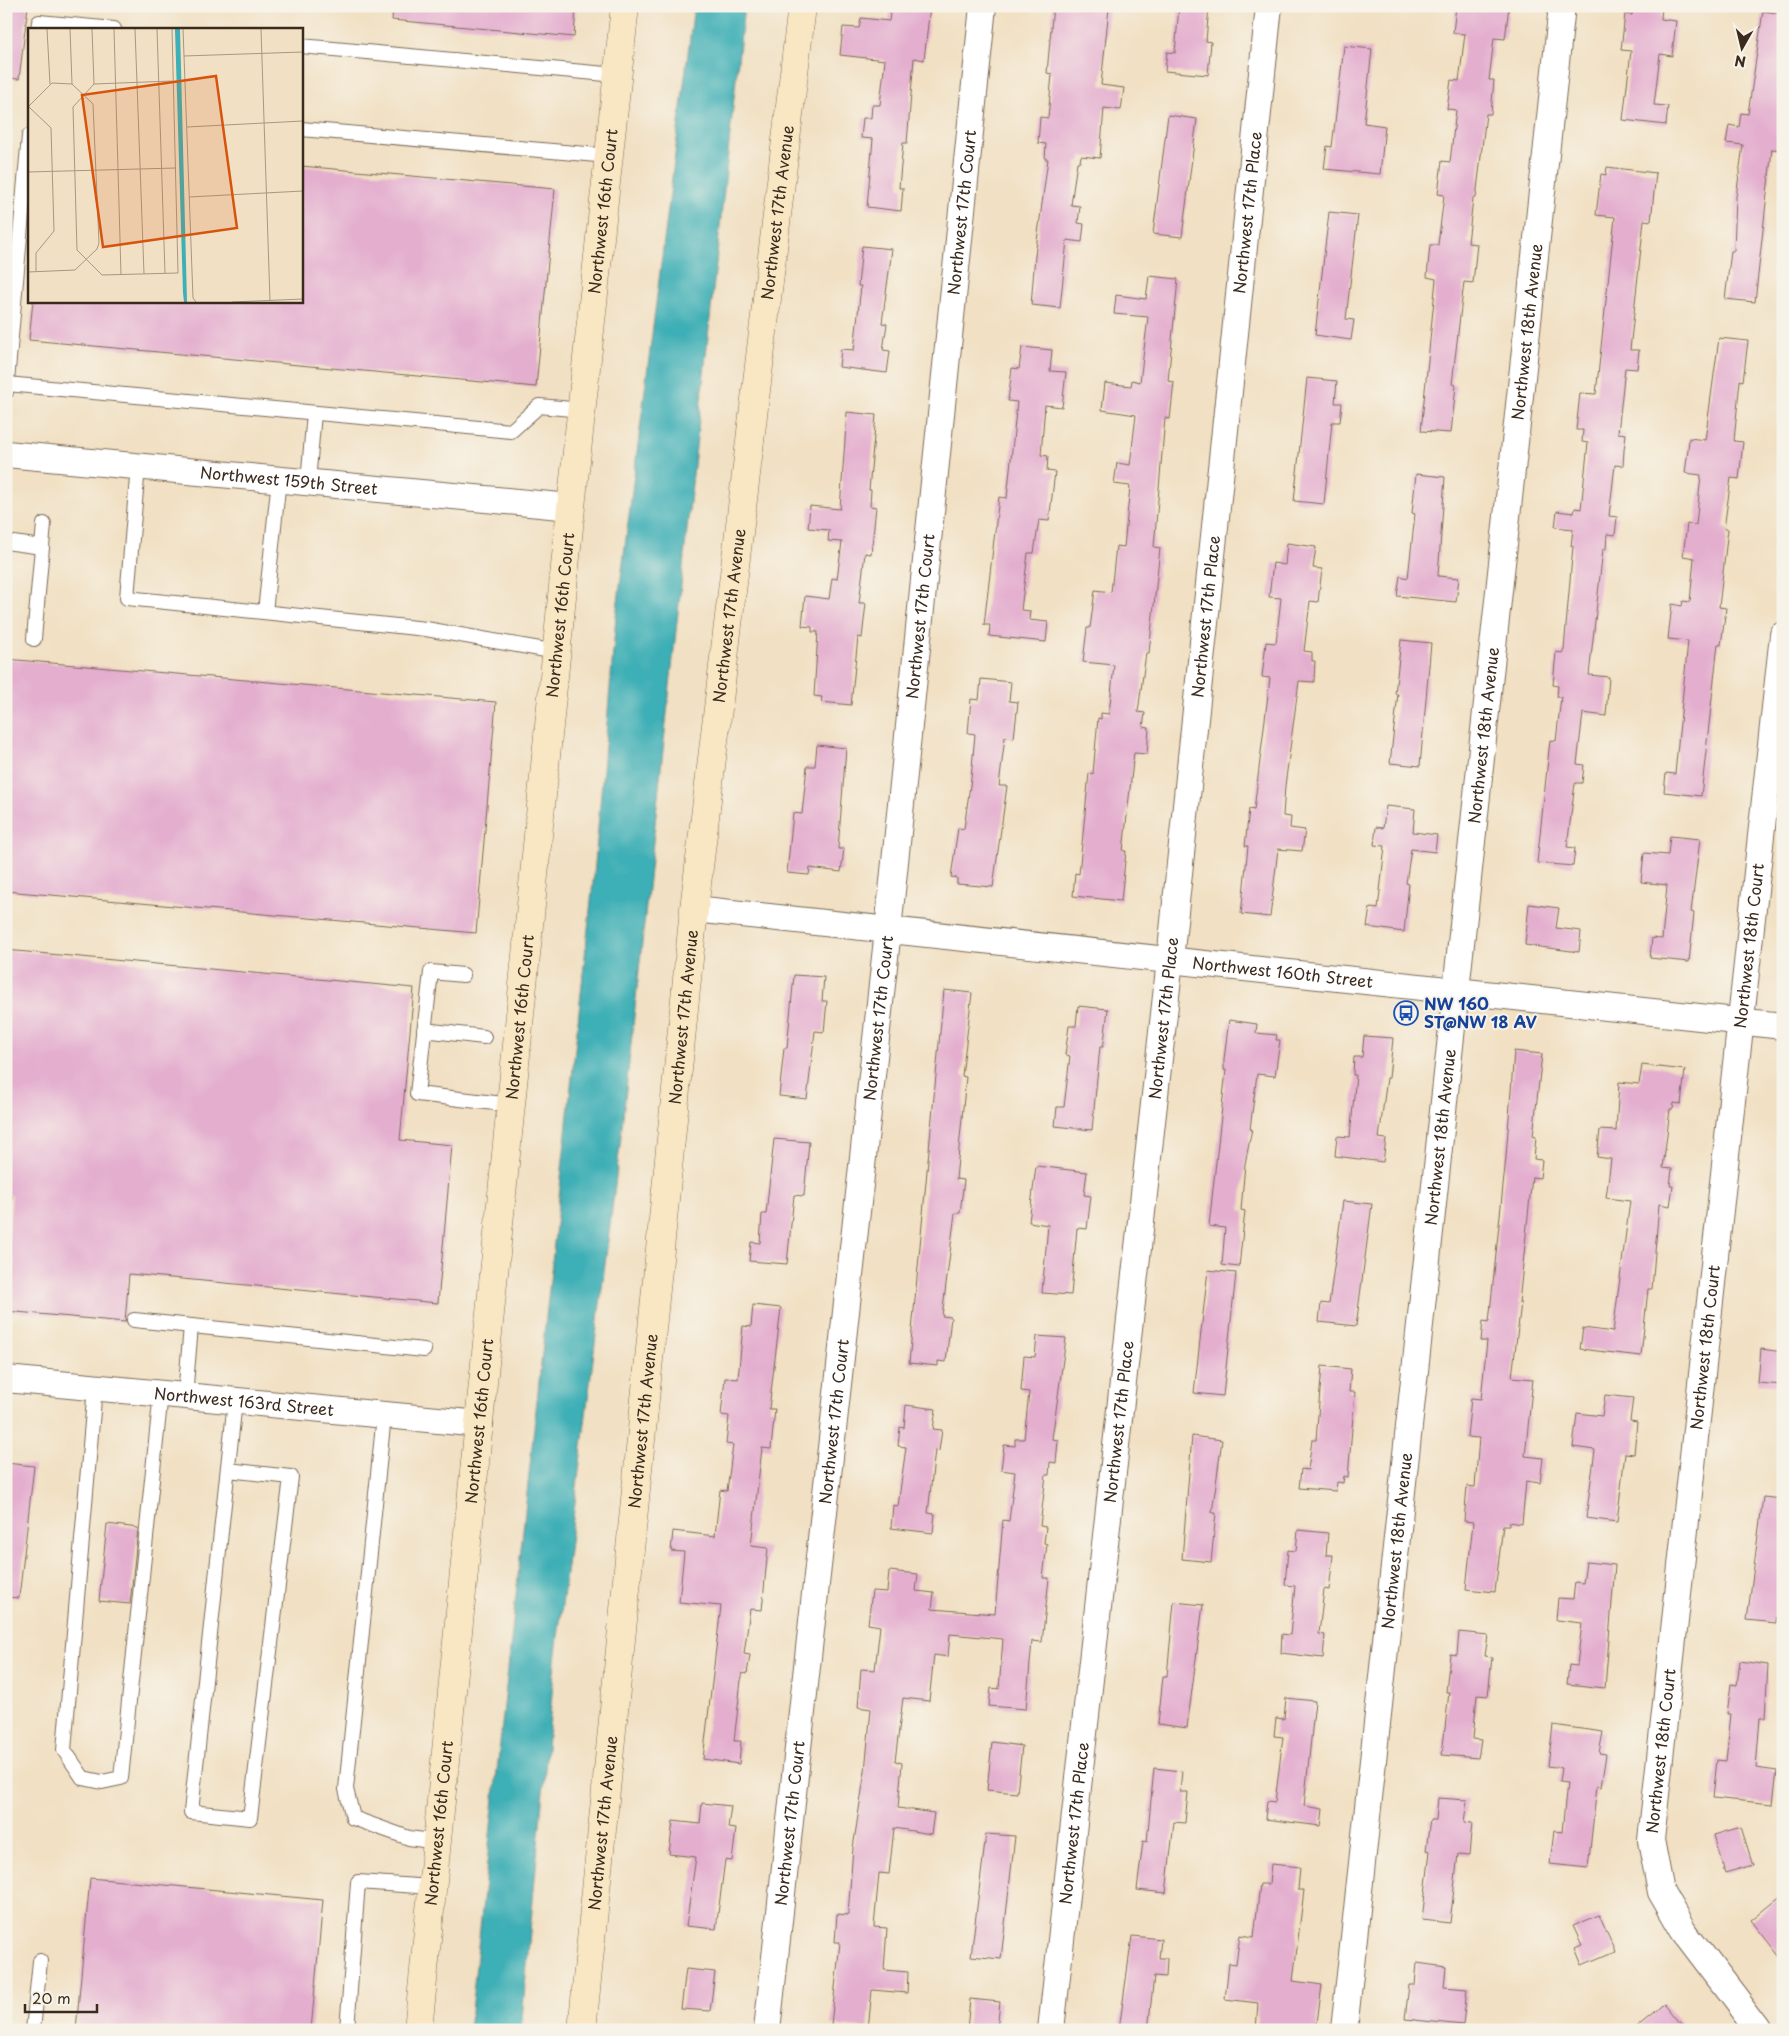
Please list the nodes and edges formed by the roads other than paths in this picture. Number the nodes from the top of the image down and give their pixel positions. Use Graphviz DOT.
graph roads {
  1 [pos="625,6"];
  2 [pos="802,6"];
  3 [pos="983,6"];
  4 [pos="1269,6"];
  5 [pos="1562,6"];
  6 [pos="38,28"];
  7 [pos="103,28"];
  8 [pos="302,46"];
  9 [pos="618,75"];
  10 [pos="302,129"];
  11 [pos="28,148"];
  12 [pos="609,156"];
  13 [pos="7,389"];
  14 [pos="582,410"];
  15 [pos="314,413"];
  16 [pos="6,454"];
  17 [pos="138,466"];
  18 [pos="279,480"];
  19 [pos="308,482"];
  20 [pos="572,507"];
  21 [pos="44,524"];
  22 [pos="6,542"];
  23 [pos="42,547"];
  24 [pos="265,612"];
  25 [pos="1783,635"];
  26 [pos="34,639"];
  27 [pos="557,652"];
  28 [pos="694,909"];
  29 [pos="888,930"];
  30 [pos="1170,960"];
  31 [pos="463,975"];
  32 [pos="1457,991"];
  33 [pos="1742,1022"];
  34 [pos="1783,1026"];
  35 [pos="424,1030"];
  36 [pos="484,1037"];
  37 [pos="512,1105"];
  38 [pos="134,1320"];
  39 [pos="191,1326"];
  40 [pos="424,1350"];
  41 [pos="6,1378"];
  42 [pos="95,1387"];
  43 [pos="173,1394"];
  44 [pos="235,1400"];
  45 [pos="384,1414"];
  46 [pos="480,1424"];
  47 [pos="228,1470"];
  48 [pos="437,1842"];
  49 [pos="432,1887"];
  50 [pos="40,1961"];
  51 [pos="33,2030"];
  52 [pos="347,2030"];
  53 [pos="418,2030"];
  54 [pos="582,2030"];
  55 [pos="767,2030"];
  56 [pos="1051,2030"];
  57 [pos="1344,2030"];
  58 [pos="1759,2030"];
  1 -- 9 [label="street, Northwest 16th Court"];
  2 -- 28 [label="street, Northwest 17th Avenue"];
  3 -- 29 [label="street, Northwest 17th Court"];
  4 -- 30 [label="street, Northwest 17th Place"];
  5 -- 32 [label="street, Northwest 18th Avenue"];
  6 -- 7 [label="lane"];
  8 -- 9 [label="lane"];
  9 -- 12 [label="street, Northwest 16th Court"];
  10 -- 12 [label="lane"];
  11 -- 13 [label="lane"];
  12 -- 14 [label="street, Northwest 16th Court"];
  13 -- 15 [label="lane"];
  14 -- 15 [label="lane"];
  14 -- 20 [label="street, Northwest 16th Court"];
  15 -- 19 [label="lane"];
  16 -- 17 [label="street, Northwest 159th Street"];
  17 -- 18 [label="street, Northwest 159th Street"];
  17 -- 24 [label="lane"];
  18 -- 19 [label="street, Northwest 159th Street"];
  18 -- 24 [label="lane"];
  19 -- 20 [label="street, Northwest 159th Street"];
  20 -- 27 [label="street, Northwest 16th Court"];
  21 -- 23 [label="lane"];
  22 -- 23 [label="lane"];
  23 -- 26 [label="lane"];
  24 -- 27 [label="lane"];
  25 -- 33 [label="street, Northwest 18th Court"];
  27 -- 37 [label="street, Northwest 16th Court"];
  28 -- 29 [label="street, Northwest 160th Street"];
  28 -- 54 [label="street, Northwest 17th Avenue"];
  29 -- 30 [label="street, Northwest 160th Street"];
  29 -- 55 [label="street, Northwest 17th Court"];
  30 -- 32 [label="street, Northwest 160th Street"];
  30 -- 56 [label="street, Northwest 17th Place"];
  31 -- 35 [label="lane"];
  32 -- 33 [label="street, Northwest 160th Street"];
  32 -- 57 [label="street, Northwest 18th Avenue"];
  33 -- 34 [label="street, Northwest 160th Street"];
  33 -- 58 [label="street, Northwest 18th Court"];
  35 -- 36 [label="lane"];
  35 -- 37 [label="lane"];
  37 -- 46 [label="street, Northwest 16th Court"];
  38 -- 39 [label="lane"];
  39 -- 40 [label="lane"];
  39 -- 43 [label="lane"];
  41 -- 42 [label="street, Northwest 163rd Street"];
  42 -- 43 [label="street, Northwest 163rd Street"];
  42 -- 43 [label="lane"];
  43 -- 44 [label="street, Northwest 163rd Street"];
  44 -- 45 [label="street, Northwest 163rd Street"];
  44 -- 47 [label="lane"];
  45 -- 46 [label="street, Northwest 163rd Street"];
  45 -- 48 [label="lane"];
  46 -- 48 [label="street, Northwest 16th Court"];
  47 -- 47 [label="lane"];
  48 -- 49 [label="street, Northwest 16th Court"];
  49 -- 52 [label="lane"];
  49 -- 53 [label="street, Northwest 16th Court"];
  50 -- 51 [label="lane"];
}
